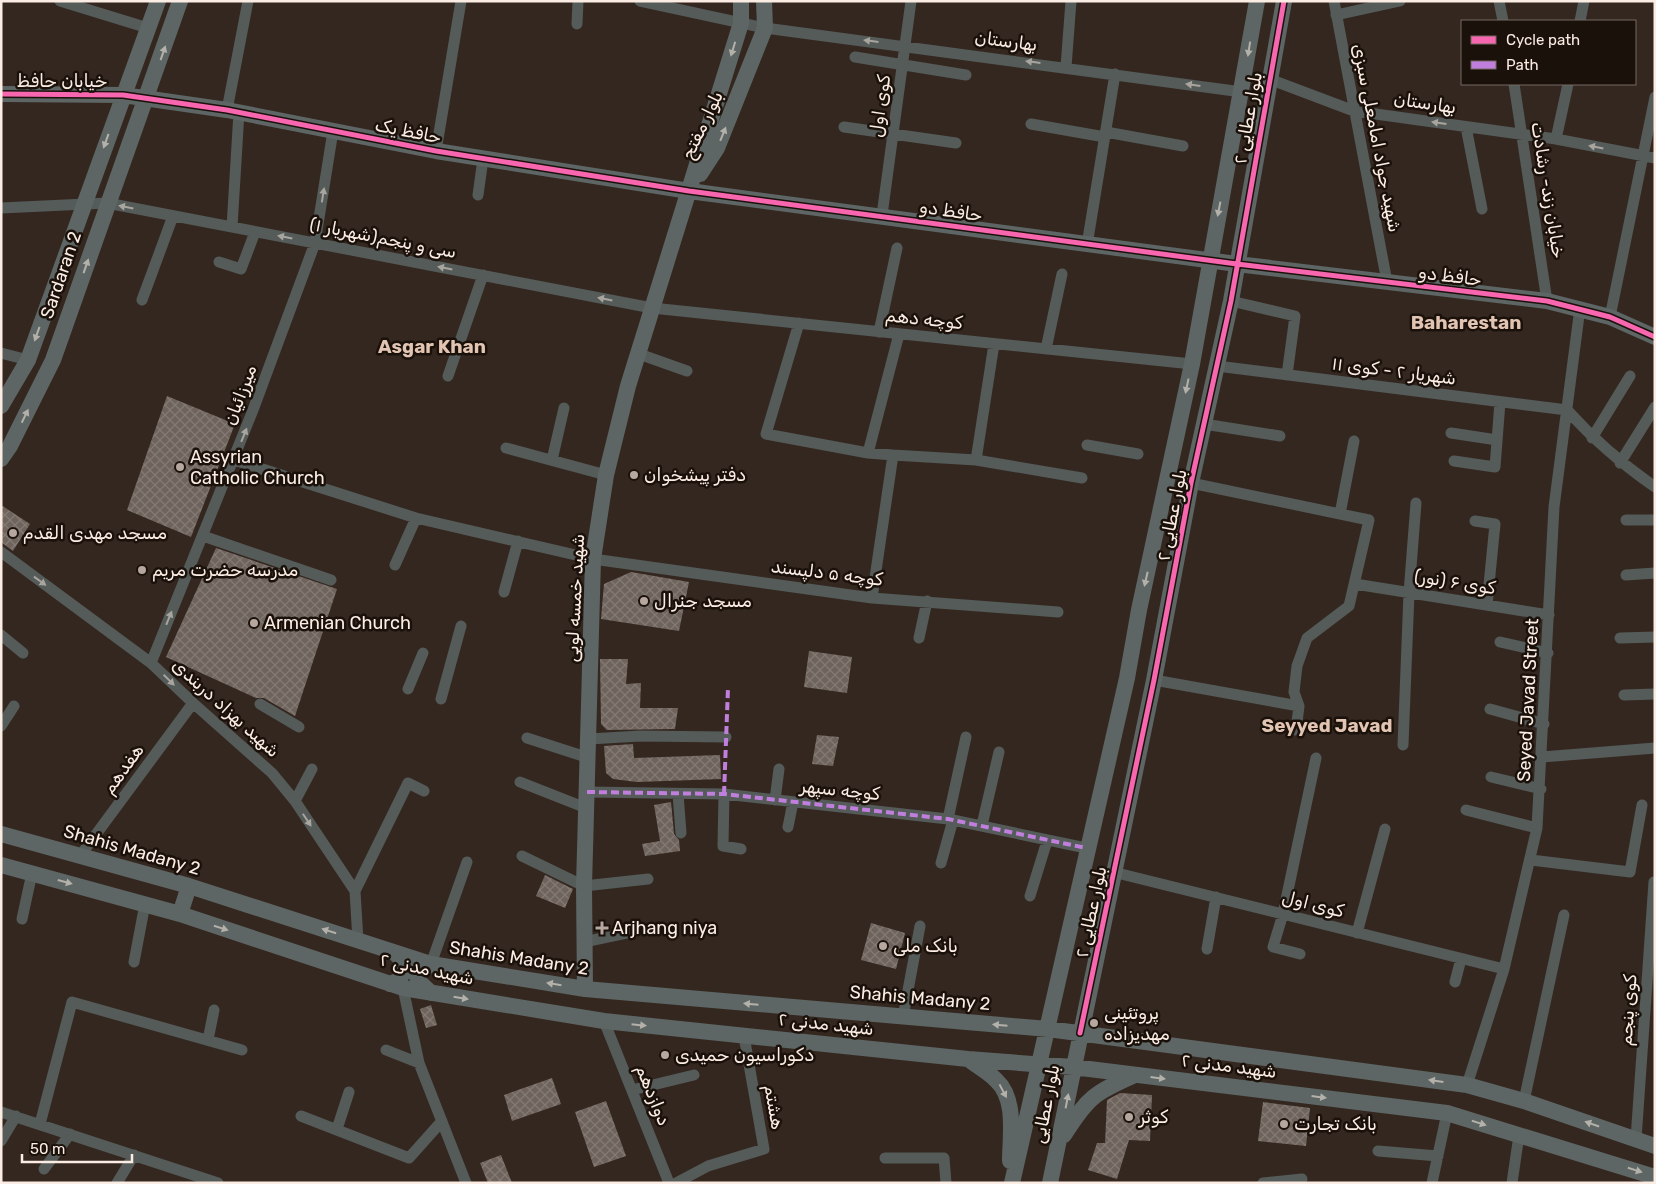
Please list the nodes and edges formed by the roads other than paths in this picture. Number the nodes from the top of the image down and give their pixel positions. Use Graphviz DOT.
graph roads {
  1 [pos="60,1"];
  2 [pos="158,1"];
  3 [pos="180,1"];
  4 [pos="248,1"];
  5 [pos="461,1"];
  6 [pos="578,1"];
  7 [pos="640,1"];
  8 [pos="742,1"];
  9 [pos="764,1"];
  10 [pos="911,1"];
  11 [pos="1071,1"];
  12 [pos="1334,1"];
  13 [pos="1400,1"];
  14 [pos="1499,1"];
  15 [pos="1584,1"];
  16 [pos="1256,2"];
  17 [pos="1284,5"];
  18 [pos="1336,15"];
  19 [pos="1503,20"];
  20 [pos="1580,20"];
  21 [pos="741,22"];
  22 [pos="577,24"];
  23 [pos="148,28"];
  24 [pos="765,28"];
  25 [pos="906,46"];
  26 [pos="855,57"];
  27 [pos="904,64"];
  28 [pos="1066,67"];
  29 [pos="966,74"];
  30 [pos="1115,74"];
  31 [pos="1269,79"];
  32 [pos="1514,85"];
  33 [pos="1568,85"];
  34 [pos="1242,92"];
  35 [pos="1,94"];
  36 [pos="123,95"];
  37 [pos="1655,97"];
  38 [pos="147,99"];
  39 [pos="233,111"];
  40 [pos="1354,111"];
  41 [pos="1031,124"];
  42 [pos="844,127"];
  43 [pos="1466,127"];
  44 [pos="333,131"];
  45 [pos="894,134"];
  46 [pos="1105,134"];
  47 [pos="1522,134"];
  48 [pos="1556,139"];
  49 [pos="956,143"];
  50 [pos="1183,146"];
  51 [pos="436,151"];
  52 [pos="1649,157"];
  53 [pos="483,159"];
  54 [pos="689,191"];
  55 [pos="478,195"];
  56 [pos="107,203"];
  57 [pos="83,206"];
  58 [pos="1,208"];
  59 [pos="1482,209"];
  60 [pos="882,215"];
  61 [pos="173,216"];
  62 [pos="232,227"];
  63 [pos="255,232"];
  64 [pos="315,243"];
  65 [pos="1087,245"];
  66 [pos="897,248"];
  67 [pos="1176,255"];
  68 [pos="1209,260"];
  69 [pos="219,262"];
  70 [pos="1237,264"];
  71 [pos="1062,274"];
  72 [pos="483,275"];
  73 [pos="1386,282"];
  74 [pos="142,300"];
  75 [pos="1547,302"];
  76 [pos="1203,303"];
  77 [pos="652,308"];
  78 [pos="1580,308"];
  79 [pos="1229,309"];
  80 [pos="1610,317"];
  81 [pos="799,323"];
  82 [pos="879,332"];
  83 [pos="899,334"];
  84 [pos="1655,337"];
  85 [pos="994,344"];
  86 [pos="1046,349"];
  87 [pos="1,353"];
  88 [pos="639,354"];
  89 [pos="28,360"];
  90 [pos="1192,364"];
  91 [pos="1217,366"];
  92 [pos="687,371"];
  93 [pos="1286,375"];
  94 [pos="448,376"];
  95 [pos="1630,376"];
  96 [pos="1500,402"];
  97 [pos="1,406"];
  98 [pos="1655,407"];
  99 [pos="564,408"];
  100 [pos="1567,410"];
  101 [pos="1204,424"];
  102 [pos="1451,433"];
  103 [pos="1280,436"];
  104 [pos="1592,438"];
  105 [pos="1497,440"];
  106 [pos="1354,441"];
  107 [pos="1087,445"];
  108 [pos="506,448"];
  109 [pos="868,453"];
  110 [pos="1138,454"];
  111 [pos="893,455"];
  112 [pos="1,459"];
  113 [pos="234,460"];
  114 [pos="552,460"];
  115 [pos="976,460"];
  116 [pos="1454,461"];
  117 [pos="1620,463"];
  118 [pos="606,474"];
  119 [pos="1082,478"];
  120 [pos="1192,483"];
  121 [pos="1655,487"];
  122 [pos="1416,503"];
  123 [pos="1340,514"];
  124 [pos="416,518"];
  125 [pos="1626,520"];
  126 [pos="1655,520"];
  127 [pos="1475,521"];
  128 [pos="202,536"];
  129 [pos="518,541"];
  130 [pos="1,552"];
  131 [pos="593,559"];
  132 [pos="395,565"];
  133 [pos="1655,573"];
  134 [pos="1626,575"];
  135 [pos="332,580"];
  136 [pos="1355,584"];
  137 [pos="504,592"];
  138 [pos="1409,593"];
  139 [pos="872,598"];
  140 [pos="927,601"];
  141 [pos="1486,605"];
  142 [pos="1058,612"];
  143 [pos="1550,615"];
  144 [pos="462,626"];
  145 [pos="1,635"];
  146 [pos="1655,637"];
  147 [pos="919,638"];
  148 [pos="1620,638"];
  149 [pos="1500,642"];
  150 [pos="24,653"];
  151 [pos="423,653"];
  152 [pos="1548,653"];
  153 [pos="151,663"];
  154 [pos="1127,678"];
  155 [pos="1154,680"];
  156 [pos="408,689"];
  157 [pos="1655,694"];
  158 [pos="1624,695"];
  159 [pos="441,699"];
  160 [pos="193,703"];
  161 [pos="260,704"];
  162 [pos="14,706"];
  163 [pos="1299,706"];
  164 [pos="1490,709"];
  165 [pos="1544,724"];
  166 [pos="1,726"];
  167 [pos="299,727"];
  168 [pos="1296,730"];
  169 [pos="726,737"];
  170 [pos="966,737"];
  171 [pos="527,738"];
  172 [pos="589,739"];
  173 [pos="1403,745"];
  174 [pos="1655,748"];
  175 [pos="999,752"];
  176 [pos="589,758"];
  177 [pos="1316,758"];
  178 [pos="1542,758"];
  179 [pos="312,769"];
  180 [pos="779,769"];
  181 [pos="1491,777"];
  182 [pos="520,782"];
  183 [pos="1541,789"];
  184 [pos="424,791"];
  185 [pos="678,794"];
  186 [pos="724,794"];
  187 [pos="587,800"];
  188 [pos="775,800"];
  189 [pos="295,801"];
  190 [pos="792,802"];
  191 [pos="1642,805"];
  192 [pos="1466,810"];
  193 [pos="951,820"];
  194 [pos="982,825"];
  195 [pos="788,827"];
  196 [pos="1537,828"];
  197 [pos="1386,829"];
  198 [pos="681,833"];
  199 [pos="1,834"];
  200 [pos="1047,841"];
  201 [pos="1086,848"];
  202 [pos="741,849"];
  203 [pos="80,856"];
  204 [pos="522,856"];
  205 [pos="1532,860"];
  206 [pos="467,862"];
  207 [pos="941,863"];
  208 [pos="1,865"];
  209 [pos="1113,872"];
  210 [pos="32,873"];
  211 [pos="648,879"];
  212 [pos="1654,882"];
  213 [pos="189,886"];
  214 [pos="584,886"];
  215 [pos="355,891"];
  216 [pos="1030,896"];
  217 [pos="1216,897"];
  218 [pos="1654,903"];
  219 [pos="145,904"];
  220 [pos="180,914"];
  221 [pos="1283,914"];
  222 [pos="1564,915"];
  223 [pos="22,919"];
  224 [pos="920,926"];
  225 [pos="636,931"];
  226 [pos="1357,933"];
  227 [pos="358,941"];
  228 [pos="584,942"];
  229 [pos="1207,949"];
  230 [pos="395,953"];
  231 [pos="1300,954"];
  232 [pos="1461,959"];
  233 [pos="134,962"];
  234 [pos="434,964"];
  235 [pos="1504,970"];
  236 [pos="1455,982"];
  237 [pos="397,986"];
  238 [pos="585,989"];
  239 [pos="430,993"];
  240 [pos="1650,999"];
  241 [pos="214,1010"];
  242 [pos="903,1017"];
  243 [pos="604,1021"];
  244 [pos="1048,1029"];
  245 [pos="1080,1033"];
  246 [pos="744,1036"];
  247 [pos="208,1040"];
  248 [pos="242,1050"];
  249 [pos="386,1050"];
  250 [pos="968,1059"];
  251 [pos="1040,1063"];
  252 [pos="419,1064"];
  253 [pos="1074,1066"];
  254 [pos="694,1075"];
  255 [pos="1136,1075"];
  256 [pos="1467,1085"];
  257 [pos="632,1090"];
  258 [pos="349,1092"];
  259 [pos="1524,1101"];
  260 [pos="1,1112"];
  261 [pos="1447,1113"];
  262 [pos="16,1116"];
  263 [pos="301,1116"];
  264 [pos="442,1121"];
  265 [pos="40,1124"];
  266 [pos="337,1129"];
  267 [pos="70,1134"];
  268 [pos="1520,1135"];
  269 [pos="1636,1140"];
  270 [pos="1,1141"];
  271 [pos="1059,1143"];
  272 [pos="1655,1146"];
  273 [pos="1378,1151"];
  274 [pos="134,1155"];
  275 [pos="1438,1156"];
  276 [pos="885,1158"];
  277 [pos="44,1169"];
  278 [pos="1655,1177"];
  279 [pos="1302,1180"];
  280 [pos="117,1183"];
  281 [pos="218,1183"];
  282 [pos="466,1183"];
  283 [pos="668,1183"];
  284 [pos="676,1183"];
  285 [pos="946,1183"];
  286 [pos="1011,1183"];
  287 [pos="1050,1183"];
  288 [pos="1263,1183"];
  289 [pos="1432,1183"];
  290 [pos="1512,1183"];
  1 -- 23 [label="street"];
  2 -- 23 [label="street, Sardaran 2"];
  38 -- 3 [label="street, Sardaran 2, one-way"];
  4 -- 39 [label="street"];
  5 -- 51 [label="street"];
  6 -- 22 [label="street"];
  7 -- 21 [label="street, بهارستان"];
  8 -- 21 [label="street, بلوار مفتح"];
  9 -- 24 [label="street, بلوار مفتح"];
  10 -- 25 [label="street, کوی اول"];
  11 -- 28 [label="street"];
  12 -- 18 [label="street, شهید جواد امامعلی سبزی"];
  13 -- 18 [label="street"];
  14 -- 19 [label="street"];
  15 -- 20 [label="street"];
  16 -- 17 [label="street"];
  16 -- 34 [label="street, بلوار عطایی ۲, one-way"];
  17 -- 31 [label="street, بلوار عطایی ۲"];
  18 -- 40 [label="street, شهید جواد امامعلی سبزی"];
  21 -- 24 [label="street, بهارستان"];
  21 -- 54 [label="street, بلوار مفتح, one-way"];
  23 -- 36 [label="street, Sardaran 2"];
  25 -- 24 [label="street, بهارستان, one-way"];
  54 -- 24 [label="street, بلوار مفتح, one-way"];
  25 -- 27 [label="street, کوی اول"];
  28 -- 25 [label="street, بهارستان, one-way"];
  26 -- 27 [label="street"];
  27 -- 29 [label="street"];
  27 -- 45 [label="street, کوی اول"];
  28 -- 30 [label="street, بهارستان"];
  34 -- 30 [label="street, بهارستان, one-way"];
  30 -- 46 [label="street"];
  31 -- 40 [label="street, بهارستان"];
  31 -- 70 [label="street, بلوار عطایی ۲"];
  32 -- 47 [label="street, خیابان زند- رشادت"];
  33 -- 48 [label="street"];
  34 -- 68 [label="street, بلوار عطایی ۲, one-way"];
  35 -- 36 [label="street, خیابان حافظ"];
  36 -- 38 [label="street, حافظ یک"];
  36 -- 57 [label="street, Sardaran 2, one-way"];
  37 -- 52 [label="street"];
  38 -- 39 [label="street, حافظ یک"];
  38 -- 56 [label="street, Sardaran 2"];
  39 -- 44 [label="street, حافظ یک"];
  39 -- 62 [label="street"];
  43 -- 40 [label="street, بهارستان, one-way"];
  40 -- 73 [label="street, شهید جواد امامعلی سبزی"];
  41 -- 46 [label="street"];
  42 -- 45 [label="street"];
  43 -- 47 [label="street, بهارستان"];
  43 -- 59 [label="street"];
  44 -- 51 [label="street, حافظ یک"];
  64 -- 44 [label="street, میرزائیان, one-way"];
  45 -- 49 [label="street"];
  45 -- 60 [label="street, کوی اول"];
  46 -- 50 [label="street"];
  46 -- 65 [label="street"];
  47 -- 48 [label="street, بهارستان"];
  47 -- 75 [label="street, خیابان زند- رشادت"];
  52 -- 48 [label="street, بهارستان, one-way"];
  51 -- 53 [label="street, حافظ یک"];
  52 -- 80 [label="street"];
  53 -- 54 [label="street, حافظ یک"];
  53 -- 55 [label="street"];
  54 -- 60 [label="street, حافظ دو"];
  54 -- 77 [label="street, شهید خمسه لویی"];
  56 -- 57 [label="street, سی و پنجم(شهریار ۱)"];
  61 -- 56 [label="street, سی و پنجم(شهریار ۱), one-way"];
  112 -- 56 [label="street, Sardaran 2, one-way"];
  57 -- 58 [label="street"];
  57 -- 89 [label="street, Sardaran 2, one-way"];
  60 -- 65 [label="street, حافظ دو"];
  61 -- 62 [label="street, سی و پنجم(شهریار ۱)"];
  61 -- 74 [label="street"];
  62 -- 63 [label="street, سی و پنجم(شهریار ۱)"];
  64 -- 63 [label="street, سی و پنجم(شهریار ۱), one-way"];
  63 -- 69 [label="street"];
  72 -- 64 [label="street, سی و پنجم(شهریار ۱), one-way"];
  113 -- 64 [label="street, میرزائیان, one-way"];
  65 -- 67 [label="street, حافظ دو"];
  66 -- 82 [label="street"];
  67 -- 68 [label="street, حافظ دو"];
  67 -- 76 [label="street"];
  68 -- 70 [label="street, حافظ دو"];
  68 -- 76 [label="street, بلوار عطایی ۲"];
  70 -- 73 [label="street, حافظ دو"];
  70 -- 79 [label="street, بلوار عطایی ۲"];
  71 -- 86 [label="street"];
  77 -- 72 [label="street, سی و پنجم(شهریار ۱), one-way"];
  72 -- 94 [label="street"];
  73 -- 75 [label="street, حافظ دو"];
  75 -- 78 [label="street, حافظ دو"];
  76 -- 79 [label="street"];
  76 -- 90 [label="street, بلوار عطایی ۲"];
  77 -- 81 [label="street, کوچه دهم"];
  77 -- 88 [label="street, شهید خمسه لویی"];
  78 -- 80 [label="street, حافظ دو"];
  78 -- 100 [label="street, Seyed Javad Street"];
  79 -- 91 [label="street, بلوار عطایی ۲"];
  79 -- 93 [label="street"];
  80 -- 84 [label="street, حافظ دو"];
  81 -- 82 [label="street, کوچه دهم"];
  81 -- 109 [label="street"];
  82 -- 83 [label="street, کوچه دهم"];
  83 -- 85 [label="street, کوچه دهم"];
  83 -- 109 [label="street"];
  85 -- 86 [label="street, کوچه دهم"];
  85 -- 115 [label="street"];
  86 -- 90 [label="street, کوچه دهم"];
  87 -- 89 [label="street"];
  88 -- 92 [label="street"];
  88 -- 118 [label="street, شهید خمسه لویی"];
  89 -- 97 [label="street, Sardaran 2"];
  90 -- 154 [label="street, بلوار عطایی ۲, one-way"];
  91 -- 93 [label="street, شهریار ۲ - کوی ۱۱"];
  91 -- 101 [label="street, بلوار عطایی ۲"];
  93 -- 96 [label="street, شهریار ۲ - کوی ۱۱"];
  95 -- 104 [label="street"];
  96 -- 100 [label="street, شهریار ۲ - کوی ۱۱"];
  96 -- 105 [label="street"];
  98 -- 117 [label="street"];
  99 -- 114 [label="street"];
  100 -- 104 [label="street"];
  100 -- 143 [label="street, Seyed Javad Street"];
  101 -- 103 [label="street"];
  101 -- 120 [label="street, بلوار عطایی ۲"];
  102 -- 105 [label="street"];
  104 -- 117 [label="street"];
  105 -- 116 [label="street"];
  106 -- 123 [label="street"];
  107 -- 110 [label="street"];
  108 -- 114 [label="street"];
  109 -- 111 [label="street"];
  111 -- 115 [label="street"];
  111 -- 139 [label="street"];
  113 -- 124 [label="street, کوچه ۵ دلپسند"];
  113 -- 128 [label="street, میرزائیان"];
  114 -- 118 [label="street"];
  115 -- 119 [label="street"];
  117 -- 121 [label="street"];
  118 -- 131 [label="street, شهید خمسه لویی"];
  120 -- 123 [label="street"];
  120 -- 155 [label="street, بلوار عطایی ۲"];
  122 -- 138 [label="street"];
  123 -- 136 [label="street"];
  124 -- 129 [label="street, کوچه ۵ دلپسند"];
  124 -- 132 [label="street"];
  125 -- 126 [label="street"];
  127 -- 141 [label="street"];
  128 -- 135 [label="street"];
  153 -- 128 [label="street, میرزائیان, one-way"];
  129 -- 131 [label="street, کوچه ۵ دلپسند"];
  129 -- 137 [label="street"];
  130 -- 153 [label="street, شهید بهزاد دربندی, one-way"];
  131 -- 139 [label="street, کوچه ۵ دلپسند"];
  131 -- 172 [label="street, شهید خمسه لویی"];
  133 -- 134 [label="street"];
  136 -- 138 [label="street, کوی ۶ (نور)"];
  136 -- 163 [label="street"];
  138 -- 141 [label="street, کوی ۶ (نور)"];
  138 -- 173 [label="street"];
  139 -- 140 [label="street, کوچه ۵ دلپسند"];
  140 -- 142 [label="street, کوچه ۵ دلپسند"];
  140 -- 147 [label="street"];
  141 -- 143 [label="street, کوی ۶ (نور)"];
  143 -- 152 [label="street, Seyed Javad Street"];
  144 -- 159 [label="street"];
  145 -- 150 [label="street"];
  146 -- 148 [label="street"];
  149 -- 152 [label="street"];
  151 -- 156 [label="street"];
  152 -- 165 [label="street, Seyed Javad Street"];
  153 -- 160 [label="street, شهید بهزاد دربندی, one-way"];
  154 -- 155 [label="street"];
  154 -- 201 [label="street, بلوار عطایی ۲"];
  155 -- 163 [label="street"];
  155 -- 209 [label="street, بلوار عطایی ۲"];
  157 -- 158 [label="street"];
  160 -- 189 [label="street, شهید بهزاد دربندی"];
  160 -- 203 [label="street, هفدهم"];
  161 -- 167 [label="street"];
  162 -- 166 [label="street"];
  163 -- 168 [label="street"];
  164 -- 165 [label="street"];
  165 -- 178 [label="street, Seyed Javad Street"];
  169 -- 172 [label="street"];
  170 -- 193 [label="street"];
  171 -- 176 [label="street"];
  172 -- 176 [label="street, شهید خمسه لویی"];
  174 -- 178 [label="street"];
  175 -- 194 [label="street"];
  176 -- 187 [label="street, شهید خمسه لویی"];
  177 -- 221 [label="street"];
  178 -- 183 [label="street, Seyed Javad Street"];
  179 -- 189 [label="street"];
  180 -- 188 [label="street"];
  181 -- 183 [label="street"];
  182 -- 187 [label="street"];
  183 -- 196 [label="street, Seyed Javad Street"];
  184 -- 215 [label="street"];
  185 -- 186 [label="street, کوچه سپهر"];
  185 -- 187 [label="street, کوچه سپهر"];
  185 -- 198 [label="street"];
  186 -- 188 [label="street, کوچه سپهر"];
  186 -- 202 [label="street"];
  187 -- 214 [label="street, شهید خمسه لویی"];
  188 -- 190 [label="street, کوچه سپهر"];
  189 -- 215 [label="street, شهید بهزاد دربندی, one-way"];
  190 -- 193 [label="street, کوچه سپهر"];
  190 -- 195 [label="street"];
  191 -- 205 [label="street"];
  192 -- 196 [label="street"];
  193 -- 194 [label="street, کوچه سپهر"];
  193 -- 207 [label="street"];
  194 -- 200 [label="street, کوچه سپهر"];
  196 -- 205 [label="street, Seyed Javad Street"];
  197 -- 226 [label="street"];
  199 -- 203 [label="street, Shahis Madany 2"];
  200 -- 201 [label="street, کوچه سپهر"];
  200 -- 216 [label="street"];
  201 -- 244 [label="street, بلوار عطایی ۲"];
  203 -- 213 [label="street, Shahis Madany 2"];
  204 -- 214 [label="street"];
  205 -- 235 [label="street, Seyed Javad Street"];
  206 -- 234 [label="street"];
  208 -- 210 [label="street, شهید مدنی ۲"];
  209 -- 217 [label="street, کوی اول"];
  209 -- 245 [label="street, بلوار عطایی ۲"];
  210 -- 219 [label="street, شهید مدنی ۲, one-way"];
  210 -- 223 [label="street"];
  211 -- 214 [label="street"];
  212 -- 218 [label="street, کوی پنجم"];
  213 -- 220 [label="street"];
  227 -- 213 [label="street, Shahis Madany 2, one-way"];
  214 -- 228 [label="street, شهید خمسه لویی"];
  215 -- 227 [label="street"];
  217 -- 221 [label="street, کوی اول"];
  217 -- 229 [label="street"];
  218 -- 240 [label="street, کوی پنجم"];
  219 -- 220 [label="street, شهید مدنی ۲"];
  219 -- 233 [label="street"];
  220 -- 237 [label="street, شهید مدنی ۲, one-way"];
  221 -- 226 [label="street, کوی اول"];
  221 -- 231 [label="street"];
  222 -- 259 [label="street"];
  224 -- 242 [label="street"];
  225 -- 228 [label="street"];
  226 -- 232 [label="street, کوی اول"];
  227 -- 230 [label="street, Shahis Madany 2"];
  228 -- 238 [label="street, شهید خمسه لویی"];
  230 -- 234 [label="street, Shahis Madany 2"];
  230 -- 237 [label="street"];
  232 -- 235 [label="street, کوی اول"];
  232 -- 236 [label="street"];
  238 -- 234 [label="street, Shahis Madany 2, one-way"];
  234 -- 239 [label="street"];
  235 -- 256 [label="street, Seyed Javad Street"];
  237 -- 239 [label="street, شهید مدنی ۲"];
  237 -- 252 [label="street"];
  242 -- 238 [label="street, Shahis Madany 2, one-way"];
  239 -- 243 [label="street, شهید مدنی ۲, one-way"];
  240 -- 269 [label="street, کوی پنجم"];
  241 -- 247 [label="street"];
  244 -- 242 [label="street, Shahis Madany 2, one-way"];
  243 -- 246 [label="street, شهید مدنی ۲, one-way"];
  243 -- 257 [label="street, دوازدهم"];
  244 -- 245 [label="street, شهید مدنی ۲"];
  244 -- 251 [label="street, بلوار عطایی ۲"];
  245 -- 253 [label="street, بلوار عطایی"];
  256 -- 245 [label="street, شهید مدنی ۲, one-way"];
  246 -- 250 [label="street, شهید مدنی ۲"];
  246 -- 284 [label="street, هشتم"];
  247 -- 248 [label="street"];
  247 -- 265 [label="street"];
  249 -- 252 [label="street"];
  250 -- 251 [label="street, شهید مدنی ۲"];
  250 -- 286 [label="street, one-way"];
  251 -- 253 [label="street, شهید مدنی ۲"];
  251 -- 286 [label="street, بلوار عطایی"];
  252 -- 264 [label="street"];
  253 -- 255 [label="street, شهید مدنی ۲"];
  271 -- 253 [label="street, بلوار عطایی, one-way"];
  254 -- 257 [label="street"];
  255 -- 261 [label="street, شهید مدنی ۲, one-way"];
  255 -- 271 [label="street"];
  256 -- 259 [label="street, شهید مدنی ۲"];
  257 -- 283 [label="street, دوازدهم"];
  258 -- 266 [label="street"];
  269 -- 259 [label="street, شهید مدنی ۲, one-way"];
  260 -- 262 [label="street"];
  261 -- 268 [label="street, شهید مدنی ۲, one-way"];
  261 -- 275 [label="street"];
  262 -- 265 [label="street"];
  262 -- 270 [label="street"];
  263 -- 266 [label="street"];
  264 -- 266 [label="street"];
  264 -- 282 [label="street"];
  265 -- 267 [label="street"];
  267 -- 274 [label="street"];
  267 -- 277 [label="street"];
  268 -- 278 [label="street, شهید مدنی ۲, one-way"];
  268 -- 290 [label="street"];
  269 -- 272 [label="street, شهید مدنی ۲"];
  271 -- 287 [label="street, بلوار عطایی"];
  273 -- 275 [label="street"];
  274 -- 280 [label="street"];
  274 -- 281 [label="street"];
  275 -- 289 [label="street"];
  276 -- 285 [label="street"];
  279 -- 288 [label="street"];
}
